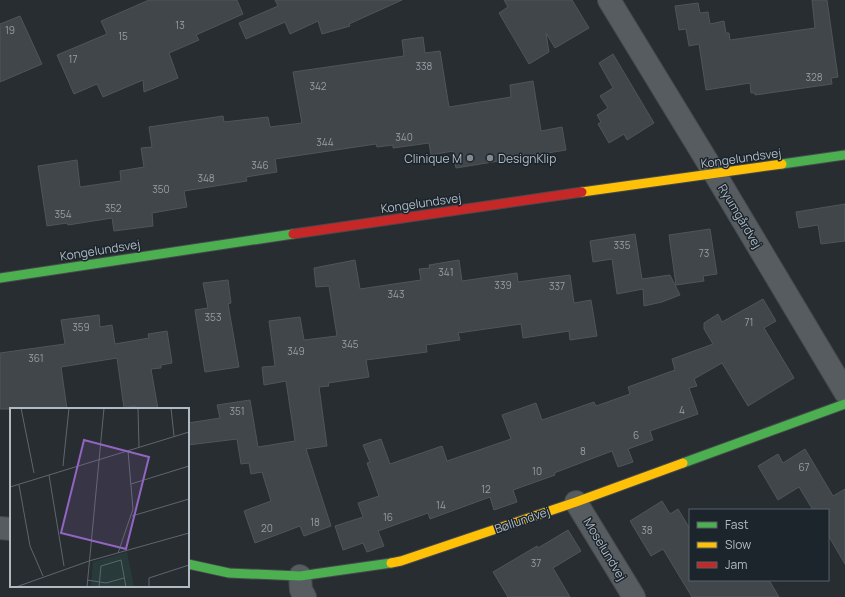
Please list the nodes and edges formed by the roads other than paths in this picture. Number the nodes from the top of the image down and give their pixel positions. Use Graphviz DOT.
graph roads {
  1 [pos="609,0"];
  2 [pos="845,155"];
  3 [pos="715,174"];
  4 [pos="0,278"];
  5 [pos="845,392"];
  6 [pos="845,404"];
  7 [pos="576,502"];
  8 [pos="0,528"];
  9 [pos="10,529"];
  10 [pos="189,564"];
  11 [pos="300,576"];
  12 [pos="305,597"];
  13 [pos="634,597"];
  1 -- 3 [label="street, Ryumgårdvej"];
  2 -- 3 [label="street, Kongelundsvej"];
  3 -- 4 [label="street, Kongelundsvej"];
  3 -- 5 [label="street, Ryumgårdvej"];
  6 -- 7 [label="street, Bøllundvej"];
  7 -- 11 [label="street, Bøllundvej"];
  7 -- 13 [label="street, Moselundvej"];
  8 -- 9 [label="street"];
  10 -- 11 [label="street, Bøllundvej"];
  11 -- 12 [label="street"];
}
